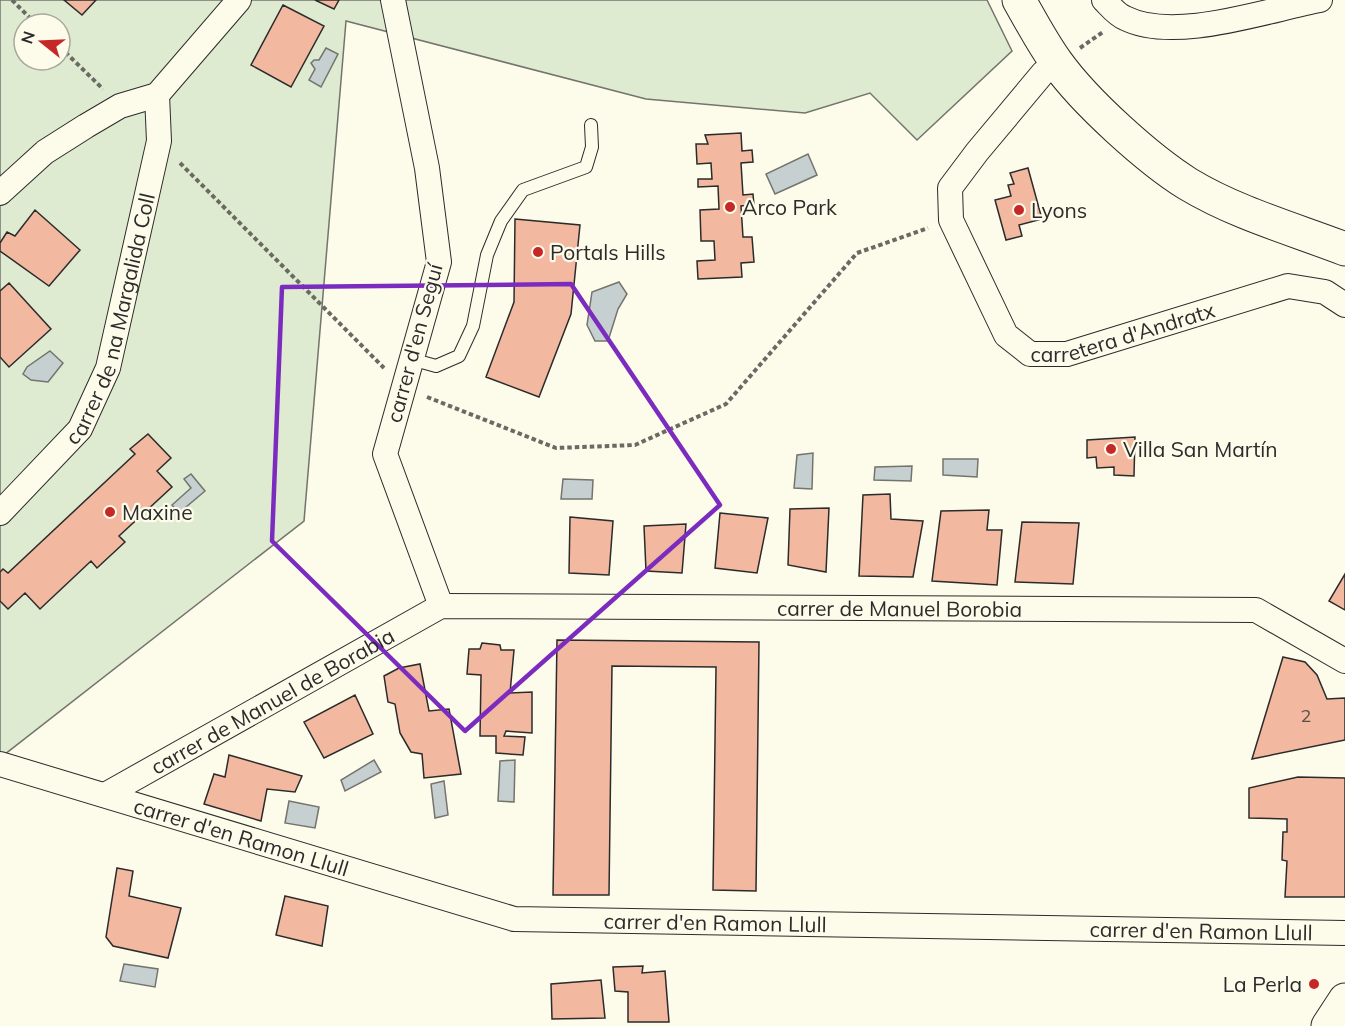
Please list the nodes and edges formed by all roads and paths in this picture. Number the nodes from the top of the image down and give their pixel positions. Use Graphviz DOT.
graph roads {
  1 [pos="12,0"];
  2 [pos="239,0"];
  3 [pos="393,0"];
  4 [pos="1019,0"];
  5 [pos="1104,0"];
  6 [pos="1320,0"];
  7 [pos="24,12"];
  8 [pos="1124,18"];
  9 [pos="72,59"];
  10 [pos="1056,63"];
  11 [pos="157,95"];
  12 [pos="120,106"];
  13 [pos="591,124"];
  14 [pos="159,141"];
  15 [pos="0,193"];
  16 [pos="951,220"];
  17 [pos="1345,249"];
  18 [pos="1345,305"];
  19 [pos="411,359"];
  20 [pos="404,388"];
  21 [pos="0,513"];
  22 [pos="441,606"];
  23 [pos="1345,661"];
  24 [pos="0,764"];
  25 [pos="105,795"];
  26 [pos="1345,933"];
  27 [pos="1345,1000"];
  28 [pos="1328,1026"];
  1 -- 7 [label="path"];
  2 -- 11 [label="street"];
  3 -- 19 [label="street, carrer d'en Seguí"];
  4 -- 10 [label="main road"];
  5 -- 8 [label="street"];
  6 -- 8 [label="street"];
  8 -- 10 [label="path"];
  9 -- 12 [label="path"];
  10 -- 16 [label="street, carretera d'Andratx"];
  10 -- 17 [label="main road"];
  11 -- 12 [label="street"];
  11 -- 14 [label="street, carrer de na Margalida Coll"];
  12 -- 15 [label="street"];
  13 -- 19 [label="lane"];
  14 -- 20 [label="path"];
  14 -- 21 [label="street, carrer de na Margalida Coll"];
  16 -- 18 [label="street, carretera d'Andratx"];
  16 -- 20 [label="path"];
  19 -- 20 [label="street, carrer d'en Seguí"];
  20 -- 22 [label="street, carrer d'en Seguí"];
  22 -- 23 [label="street, carrer de Manuel Borobia"];
  22 -- 25 [label="street, carrer de Manuel de Borabia"];
  24 -- 25 [label="street, carrer d'en Ramon Llull"];
  25 -- 26 [label="street, carrer d'en Ramon Llull"];
  27 -- 28 [label="main road"];
}
